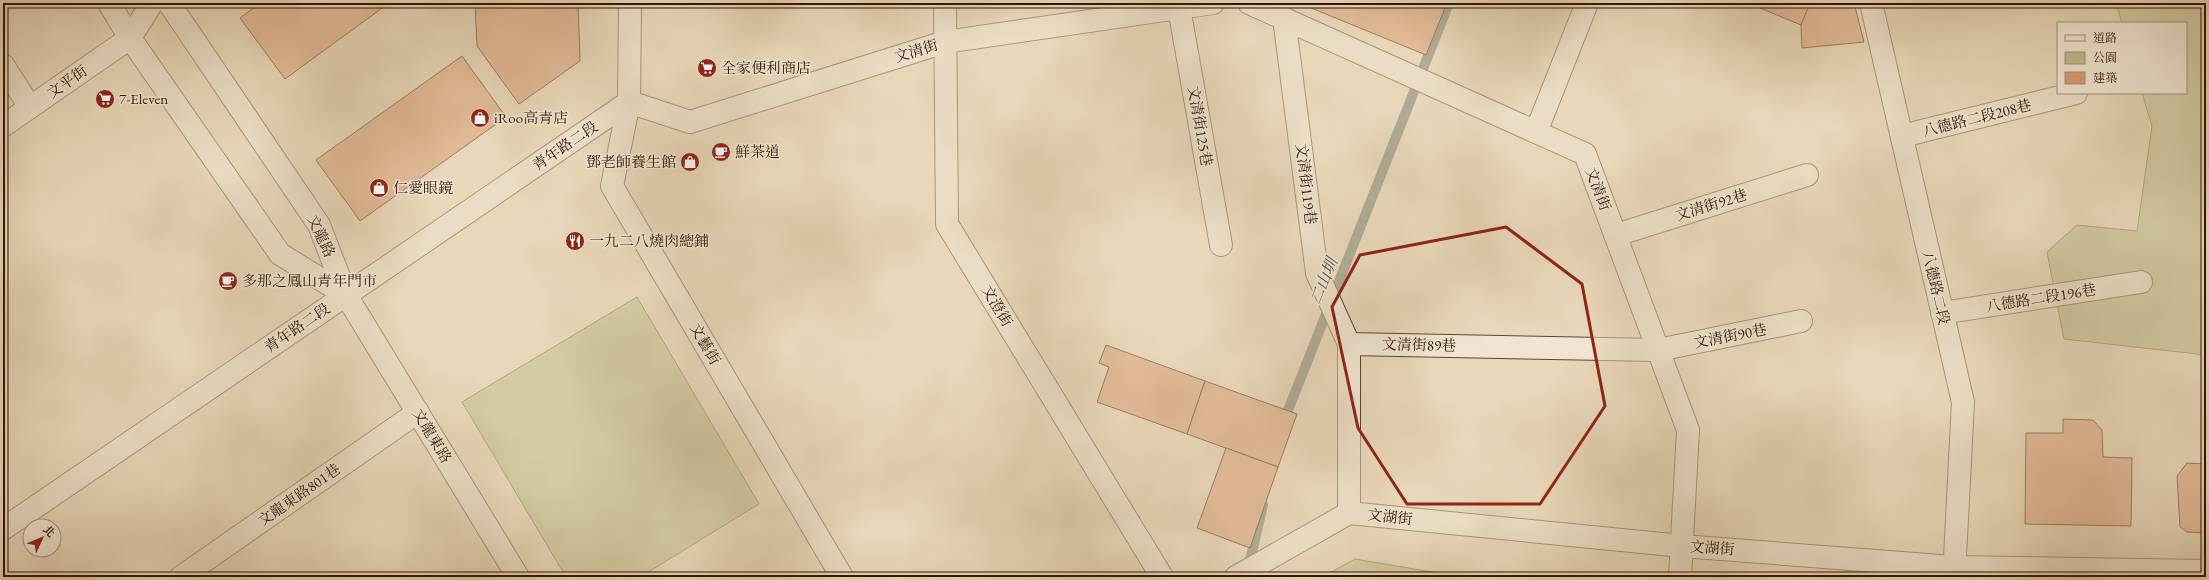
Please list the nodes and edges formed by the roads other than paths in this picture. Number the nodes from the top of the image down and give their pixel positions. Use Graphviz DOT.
graph roads {
  1 [pos="109,3"];
  2 [pos="152,3"];
  3 [pos="169,3"];
  4 [pos="630,3"];
  5 [pos="944,3"];
  6 [pos="1213,3"];
  7 [pos="1250,3"];
  8 [pos="1587,3"];
  9 [pos="1871,3"];
  10 [pos="1179,8"];
  11 [pos="1284,18"];
  12 [pos="130,38"];
  13 [pos="945,42"];
  14 [pos="3,65"];
  15 [pos="2072,94"];
  16 [pos="629,102"];
  17 [pos="30,107"];
  18 [pos="3,126"];
  19 [pos="1536,132"];
  20 [pos="1902,136"];
  21 [pos="1807,175"];
  22 [pos="1616,235"];
  23 [pos="1221,245"];
  24 [pos="2141,282"];
  25 [pos="346,295"];
  26 [pos="1942,313"];
  27 [pos="1801,321"];
  28 [pos="1349,344"];
  29 [pos="1658,350"];
  30 [pos="418,412"];
  31 [pos="1349,513"];
  32 [pos="3,529"];
  33 [pos="1682,546"];
  34 [pos="2206,571"];
  35 [pos="1954,572"];
  36 [pos="181,577"];
  37 [pos="518,577"];
  38 [pos="842,577"];
  39 [pos="1162,577"];
  40 [pos="1236,577"];
  41 [pos="1680,577"];
  1 -- 12 [label="street, 文龍路"];
  2 -- 12 [label="street"];
  3 -- 25 [label="street, 文龍路"];
  4 -- 16 [label="street"];
  5 -- 13 [label="street, 文澄街"];
  6 -- 10 [label="street, 文清街"];
  7 -- 11 [label="street, 文清街"];
  8 -- 19 [label="street"];
  9 -- 20 [label="street, 八德路二段"];
  10 -- 13 [label="street, 文清街"];
  10 -- 23 [label="street, 文清街125巷"];
  11 -- 19 [label="street, 文清街"];
  11 -- 28 [label="street, 文清街119巷"];
  12 -- 17 [label="street, 文平街"];
  12 -- 25 [label="street, 文龍路"];
  13 -- 16 [label="street, 文清街"];
  13 -- 39 [label="street, 文澄街"];
  14 -- 17 [label="street"];
  15 -- 20 [label="street, 八德路二段208巷"];
  16 -- 25 [label="street, 青年路二段"];
  16 -- 38 [label="street, 文藝街"];
  17 -- 18 [label="street, 文平街"];
  19 -- 22 [label="street, 文清街"];
  20 -- 26 [label="street, 八德路二段"];
  21 -- 22 [label="street, 文清街92巷"];
  22 -- 29 [label="street, 文清街"];
  24 -- 26 [label="street, 八德路二段196巷"];
  25 -- 30 [label="street, 文龍東路"];
  25 -- 32 [label="street, 青年路二段"];
  26 -- 35 [label="street, 八德路二段"];
  27 -- 29 [label="street, 文清街90巷"];
  28 -- 29 [label="street, 文清街89巷"];
  28 -- 31 [label="street"];
  29 -- 33 [label="street, 文清街"];
  30 -- 36 [label="street, 文龍東路801巷"];
  30 -- 37 [label="street, 文龍東路"];
  31 -- 33 [label="street, 文湖街"];
  31 -- 40 [label="street, 文湖街"];
  33 -- 35 [label="street, 文湖街"];
  33 -- 41 [label="street, 文清街"];
  34 -- 35 [label="street, 文湖街"];
}
